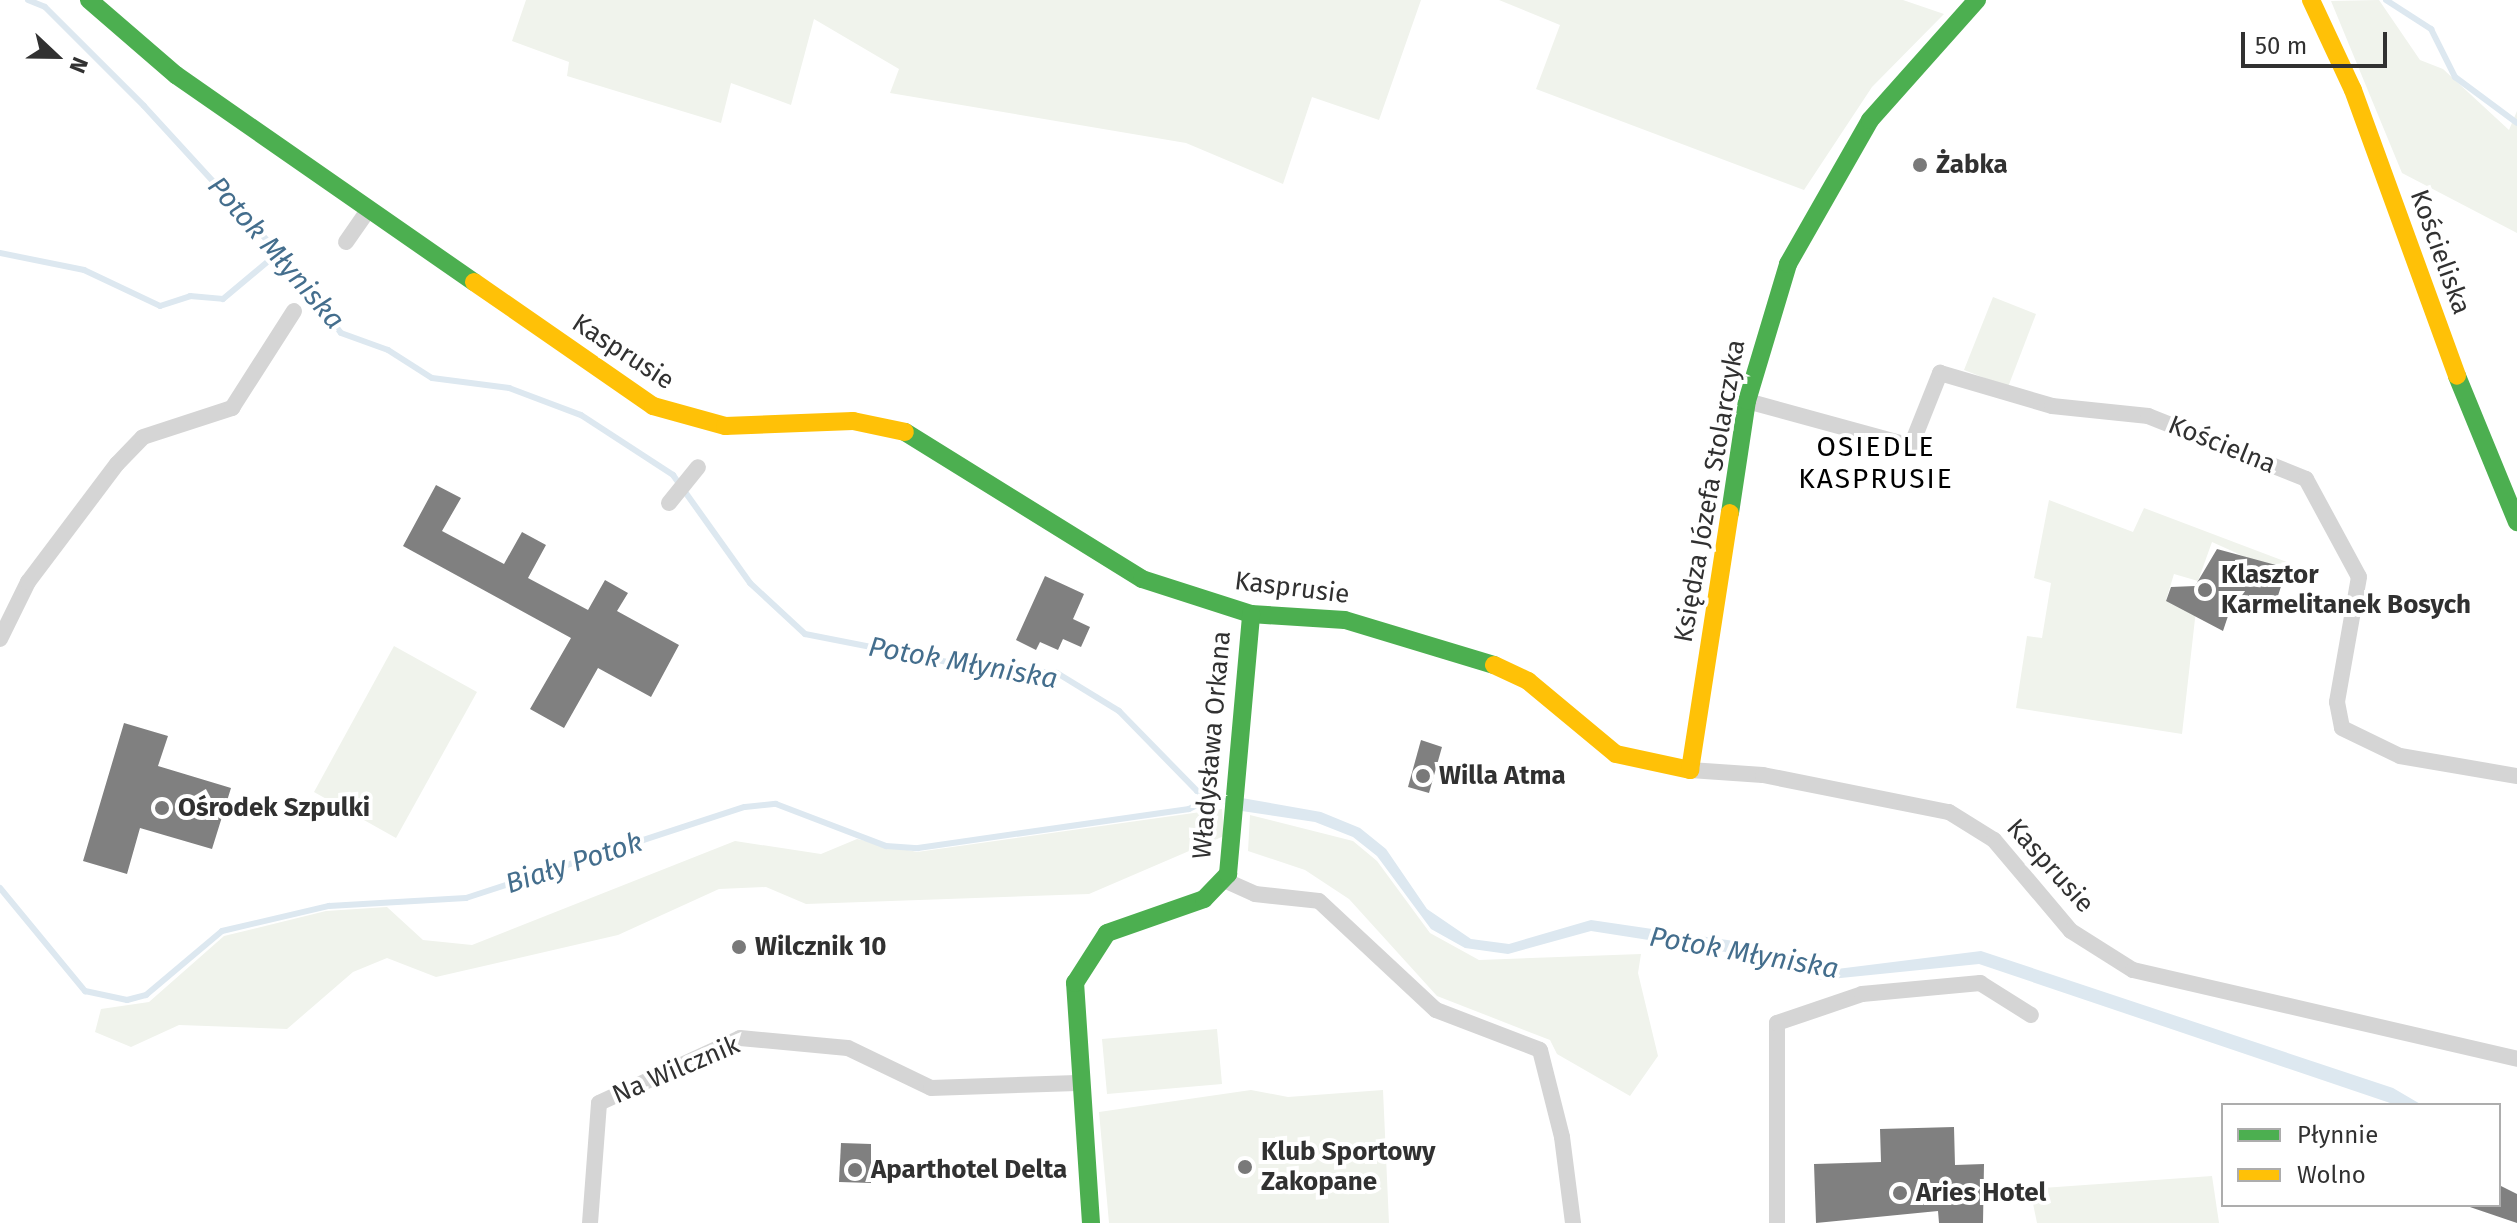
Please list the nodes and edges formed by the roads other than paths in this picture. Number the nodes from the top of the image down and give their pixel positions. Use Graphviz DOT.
graph roads {
  1 [pos="89,0"];
  2 [pos="1977,0"];
  3 [pos="2311,0"];
  4 [pos="369,209"];
  5 [pos="346,242"];
  6 [pos="294,311"];
  7 [pos="1747,401"];
  8 [pos="698,467"];
  9 [pos="669,503"];
  10 [pos="2517,522"];
  11 [pos="1251,614"];
  12 [pos="0,639"];
  13 [pos="1690,770"];
  14 [pos="2517,776"];
  15 [pos="1224,880"];
  16 [pos="2031,1015"];
  17 [pos="2517,1059"];
  18 [pos="1077,1083"];
  19 [pos="590,1223"];
  20 [pos="1091,1223"];
  21 [pos="1573,1223"];
  22 [pos="1777,1223"];
  1 -- 4 [label="street, Kasprusie"];
  2 -- 7 [label="street, Księdza Józefa Stolarczyka"];
  3 -- 10 [label="street, Kościeliska"];
  4 -- 5 [label="street"];
  4 -- 11 [label="street, Kasprusie"];
  6 -- 12 [label="street"];
  7 -- 13 [label="street, Księdza Józefa Stolarczyka"];
  7 -- 14 [label="street, Kościelna"];
  8 -- 9 [label="street"];
  11 -- 13 [label="street, Kasprusie"];
  11 -- 15 [label="street, Władysława Orkana"];
  13 -- 17 [label="street, Kasprusie"];
  15 -- 18 [label="street, Władysława Orkana"];
  15 -- 21 [label="street, Władysława Orkana"];
  16 -- 22 [label="street"];
  18 -- 19 [label="street, Na Wilcznik"];
  18 -- 20 [label="street, Władysława Orkana"];
}
